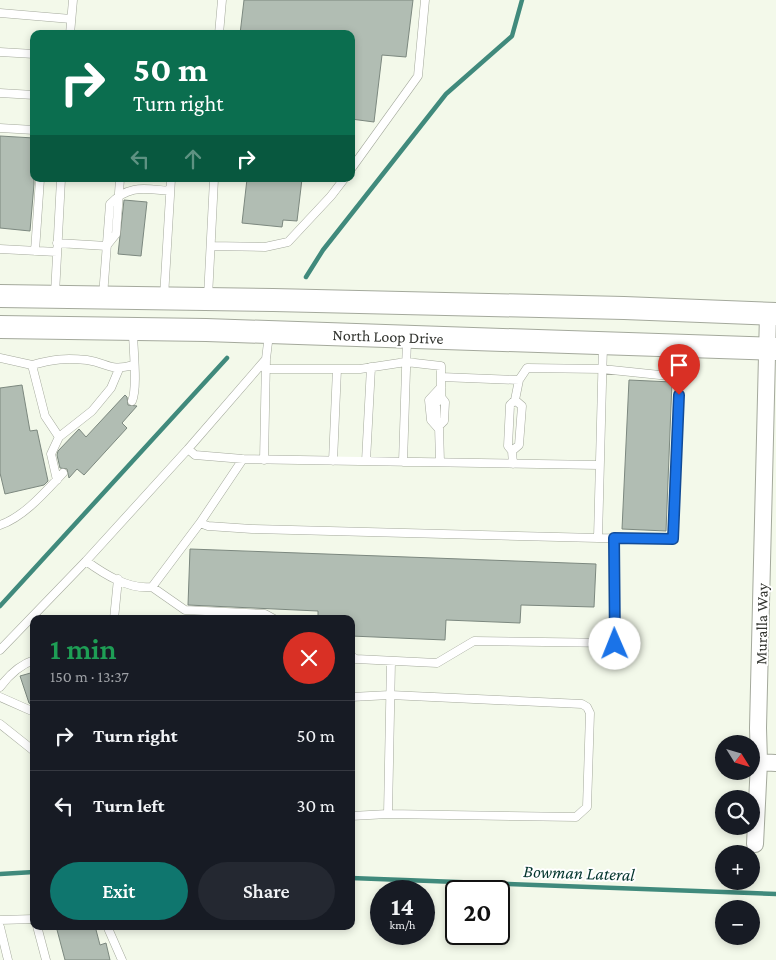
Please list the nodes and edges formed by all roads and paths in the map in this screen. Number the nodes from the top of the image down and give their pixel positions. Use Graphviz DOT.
graph roads {
  1 [pos="73,0"];
  2 [pos="222,0"];
  3 [pos="425,0"];
  4 [pos="0,13"];
  5 [pos="71,19"];
  6 [pos="70,30"];
  7 [pos="219,30"];
  8 [pos="0,52"];
  9 [pos="30,54"];
  10 [pos="0,93"];
  11 [pos="30,95"];
  12 [pos="0,128"];
  13 [pos="22,130"];
  14 [pos="30,130"];
  15 [pos="29,138"];
  16 [pos="355,163"];
  17 [pos="40,182"];
  18 [pos="61,182"];
  19 [pos="120,182"];
  20 [pos="171,182"];
  21 [pos="214,182"];
  22 [pos="342,182"];
  23 [pos="170,191"];
  24 [pos="120,194"];
  25 [pos="57,243"];
  26 [pos="107,246"];
  27 [pos="210,246"];
  28 [pos="0,249"];
  29 [pos="35,251"];
  30 [pos="57,252"];
  31 [pos="0,296"];
  32 [pos="55,298"];
  33 [pos="103,299"];
  34 [pos="164,299"];
  35 [pos="208,299"];
  36 [pos="772,314"];
  37 [pos="0,327"];
  38 [pos="133,329"];
  39 [pos="206,330"];
  40 [pos="270,332"];
  41 [pos="407,337"];
  42 [pos="603,344"];
  43 [pos="771,349"];
  44 [pos="0,358"];
  45 [pos="266,359"];
  46 [pos="406,362"];
  47 [pos="32,365"];
  48 [pos="133,365"];
  49 [pos="371,367"];
  50 [pos="119,369"];
  51 [pos="265,369"];
  52 [pos="337,369"];
  53 [pos="602,369"];
  54 [pos="441,377"];
  55 [pos="519,380"];
  56 [pos="441,387"];
  57 [pos="515,400"];
  58 [pos="132,401"];
  59 [pos="439,428"];
  60 [pos="59,436"];
  61 [pos="188,449"];
  62 [pos="512,451"];
  63 [pos="243,459"];
  64 [pos="264,460"];
  65 [pos="333,461"];
  66 [pos="366,461"];
  67 [pos="403,462"];
  68 [pos="440,462"];
  69 [pos="513,464"];
  70 [pos="599,465"];
  71 [pos="63,473"];
  72 [pos="57,480"];
  73 [pos="200,523"];
  74 [pos="0,525"];
  75 [pos="598,538"];
  76 [pos="614,538"];
  77 [pos="86,561"];
  78 [pos="118,579"];
  79 [pos="152,587"];
  80 [pos="34,615"];
  81 [pos="114,615"];
  82 [pos="267,615"];
  83 [pos="30,619"];
  84 [pos="0,650"];
  85 [pos="355,658"];
  86 [pos="391,661"];
  87 [pos="30,662"];
  88 [pos="0,687"];
  89 [pos="390,695"];
  90 [pos="355,697"];
  91 [pos="0,698"];
  92 [pos="30,709"];
  93 [pos="0,724"];
  94 [pos="758,735"];
  95 [pos="30,748"];
  96 [pos="760,762"];
  97 [pos="776,763"];
  98 [pos="758,780"];
  99 [pos="388,814"];
  100 [pos="355,816"];
  101 [pos="755,844"];
  102 [pos="30,919"];
  103 [pos="0,920"];
  104 [pos="0,928"];
  105 [pos="38,930"];
  106 [pos="109,930"];
  107 [pos="8,960"];
  108 [pos="46,960"];
  109 [pos="122,960"];
  1 -- 5 [label="lane"];
  2 -- 7 [label="lane"];
  3 -- 16 [label="lane"];
  4 -- 5 [label="lane"];
  5 -- 6 [label="lane"];
  8 -- 9 [label="lane"];
  10 -- 11 [label="lane"];
  12 -- 13 [label="lane"];
  13 -- 14 [label="lane"];
  13 -- 15 [label="lane"];
  17 -- 29 [label="lane"];
  18 -- 25 [label="lane"];
  19 -- 24 [label="lane"];
  20 -- 23 [label="lane"];
  21 -- 27 [label="lane"];
  22 -- 27 [label="lane"];
  23 -- 24 [label="lane"];
  23 -- 34 [label="lane"];
  24 -- 26 [label="lane"];
  25 -- 26 [label="lane"];
  25 -- 30 [label="lane"];
  26 -- 33 [label="lane"];
  27 -- 35 [label="lane"];
  28 -- 29 [label="lane"];
  29 -- 30 [label="lane"];
  30 -- 32 [label="lane"];
  31 -- 32 [label="main road, North Loop Drive"];
  32 -- 33 [label="main road, North Loop Drive"];
  33 -- 34 [label="main road, North Loop Drive"];
  34 -- 35 [label="main road, North Loop Drive"];
  35 -- 36 [label="main road, North Loop Drive"];
  35 -- 39 [label="main road"];
  36 -- 43 [label="street, Muralla Way"];
  37 -- 38 [label="main road, North Loop Drive"];
  38 -- 39 [label="main road, North Loop Drive"];
  38 -- 48 [label="lane"];
  39 -- 40 [label="main road, North Loop Drive"];
  40 -- 41 [label="main road, North Loop Drive"];
  40 -- 45 [label="lane"];
  41 -- 42 [label="main road, North Loop Drive"];
  41 -- 46 [label="lane"];
  42 -- 43 [label="main road, North Loop Drive"];
  42 -- 53 [label="lane"];
  43 -- 94 [label="street, Muralla Way"];
  44 -- 47 [label="lane"];
  45 -- 51 [label="lane"];
  45 -- 61 [label="lane"];
  46 -- 49 [label="lane"];
  46 -- 54 [label="lane"];
  46 -- 67 [label="lane"];
  47 -- 50 [label="lane"];
  47 -- 60 [label="lane"];
  48 -- 50 [label="lane"];
  48 -- 58 [label="lane"];
  49 -- 52 [label="lane"];
  49 -- 66 [label="lane"];
  50 -- 60 [label="lane"];
  51 -- 52 [label="lane"];
  51 -- 64 [label="lane"];
  52 -- 65 [label="lane"];
  53 -- 55 [label="lane"];
  53 -- 70 [label="lane"];
  53 -- 76 [label="lane"];
  54 -- 55 [label="lane"];
  54 -- 56 [label="lane"];
  55 -- 57 [label="lane"];
  56 -- 59 [label="lane"];
  56 -- 59 [label="lane"];
  57 -- 62 [label="lane"];
  57 -- 62 [label="lane"];
  59 -- 68 [label="lane"];
  60 -- 72 [label="lane"];
  61 -- 63 [label="lane"];
  61 -- 77 [label="lane"];
  62 -- 69 [label="lane"];
  63 -- 64 [label="lane"];
  63 -- 73 [label="lane"];
  64 -- 65 [label="lane"];
  65 -- 66 [label="lane"];
  66 -- 67 [label="lane"];
  67 -- 68 [label="lane"];
  68 -- 69 [label="lane"];
  69 -- 70 [label="lane"];
  70 -- 75 [label="lane"];
  71 -- 72 [label="lane"];
  72 -- 74 [label="lane"];
  73 -- 75 [label="lane"];
  73 -- 79 [label="lane"];
  75 -- 76 [label="lane"];
  76 -- 86 [label="lane"];
  77 -- 78 [label="lane"];
  77 -- 80 [label="lane"];
  78 -- 79 [label="lane"];
  78 -- 81 [label="lane"];
  79 -- 82 [label="lane"];
  83 -- 84 [label="lane"];
  85 -- 86 [label="lane"];
  86 -- 89 [label="lane"];
  87 -- 88 [label="lane"];
  89 -- 90 [label="lane"];
  89 -- 99 [label="lane"];
  89 -- 99 [label="lane"];
  91 -- 92 [label="lane"];
  93 -- 95 [label="lane"];
  96 -- 97 [label="street"];
  98 -- 101 [label="street, Muralla Way"];
  99 -- 100 [label="lane"];
  102 -- 103 [label="lane"];
  104 -- 107 [label="lane"];
  105 -- 108 [label="lane"];
  106 -- 109 [label="lane"];
}
